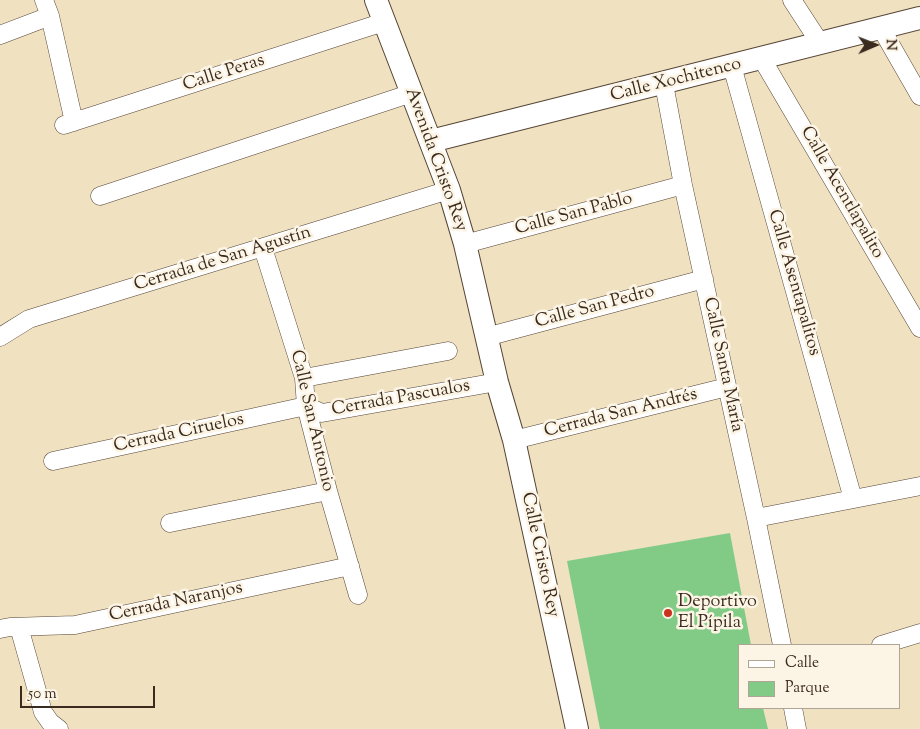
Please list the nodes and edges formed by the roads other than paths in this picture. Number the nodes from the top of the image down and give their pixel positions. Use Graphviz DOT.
graph roads {
  1 [pos="376,0"];
  2 [pos="792,0"];
  3 [pos="47,8"];
  4 [pos="920,18"];
  5 [pos="384,22"];
  6 [pos="881,28"];
  7 [pos="0,35"];
  8 [pos="820,43"];
  9 [pos="762,59"];
  10 [pos="732,66"];
  11 [pos="664,84"];
  12 [pos="412,93"];
  13 [pos="920,96"];
  14 [pos="431,142"];
  15 [pos="683,185"];
  16 [pos="449,190"];
  17 [pos="100,196"];
  18 [pos="464,244"];
  19 [pos="263,248"];
  20 [pos="704,279"];
  21 [pos="920,328"];
  22 [pos="0,337"];
  23 [pos="486,337"];
  24 [pos="448,351"];
  25 [pos="304,378"];
  26 [pos="497,382"];
  27 [pos="727,388"];
  28 [pos="306,406"];
  29 [pos="514,440"];
  30 [pos="53,461"];
  31 [pos="920,486"];
  32 [pos="328,491"];
  33 [pos="853,499"];
  34 [pos="756,518"];
  35 [pos="170,523"];
  36 [pos="350,566"];
  37 [pos="358,595"];
  38 [pos="19,627"];
  39 [pos="0,629"];
  40 [pos="920,633"];
  41 [pos="782,644"];
  42 [pos="884,644"];
  43 [pos="793,709"];
  44 [pos="60,729"];
  45 [pos="577,729"];
  46 [pos="797,729"];
  1 -- 5 [label="street, Avenida Cristo Rey"];
  2 -- 8 [label="street"];
  3 -- 5 [label="street, Calle Peras"];
  3 -- 7 [label="street"];
  4 -- 6 [label="street, Calle Xochitenco"];
  5 -- 12 [label="street, Avenida Cristo Rey"];
  6 -- 8 [label="street, Calle Xochitenco"];
  6 -- 13 [label="street"];
  8 -- 9 [label="street, Calle Xochitenco"];
  9 -- 10 [label="street, Calle Xochitenco"];
  9 -- 21 [label="street, Calle Acentlapalito"];
  10 -- 11 [label="street, Calle Xochitenco"];
  10 -- 33 [label="street, Calle Asentapalitos"];
  11 -- 14 [label="street, Calle Xochitenco"];
  11 -- 15 [label="street, Calle Santa María"];
  12 -- 14 [label="street, Avenida Cristo Rey"];
  12 -- 17 [label="street"];
  14 -- 16 [label="street, Avenida Cristo Rey"];
  15 -- 18 [label="street, Calle San Pablo"];
  15 -- 20 [label="street, Calle Santa María"];
  16 -- 18 [label="street, Avenida Cristo Rey"];
  16 -- 19 [label="street, Cerrada de San Agustín"];
  18 -- 23 [label="street, Avenida Cristo Rey"];
  19 -- 22 [label="street, Cerrada de San Agustín"];
  19 -- 25 [label="street, Calle San Antonio"];
  20 -- 23 [label="street, Calle San Pedro"];
  20 -- 27 [label="street, Calle Santa María"];
  23 -- 26 [label="street, Avenida Cristo Rey"];
  24 -- 25 [label="street"];
  25 -- 28 [label="street, Calle San Antonio"];
  26 -- 28 [label="street, Cerrada Pascualos"];
  26 -- 29 [label="street, Calle Cristo Rey"];
  27 -- 29 [label="street, Cerrada San Andrés"];
  27 -- 34 [label="street, Calle Santa María"];
  28 -- 30 [label="street, Cerrada Ciruelos"];
  28 -- 32 [label="street, Calle San Antonio"];
  29 -- 45 [label="street, Calle Cristo Rey"];
  31 -- 33 [label="street"];
  32 -- 35 [label="street"];
  32 -- 36 [label="street, Calle San Antonio"];
  33 -- 34 [label="street"];
  34 -- 41 [label="street, Calle Santa María"];
  36 -- 37 [label="street, Calle San Antonio"];
  36 -- 38 [label="street, Cerrada Naranjos"];
  38 -- 39 [label="street, Cerrada Naranjos"];
  38 -- 44 [label="street"];
  40 -- 42 [label="street"];
  43 -- 46 [label="street"];
}
